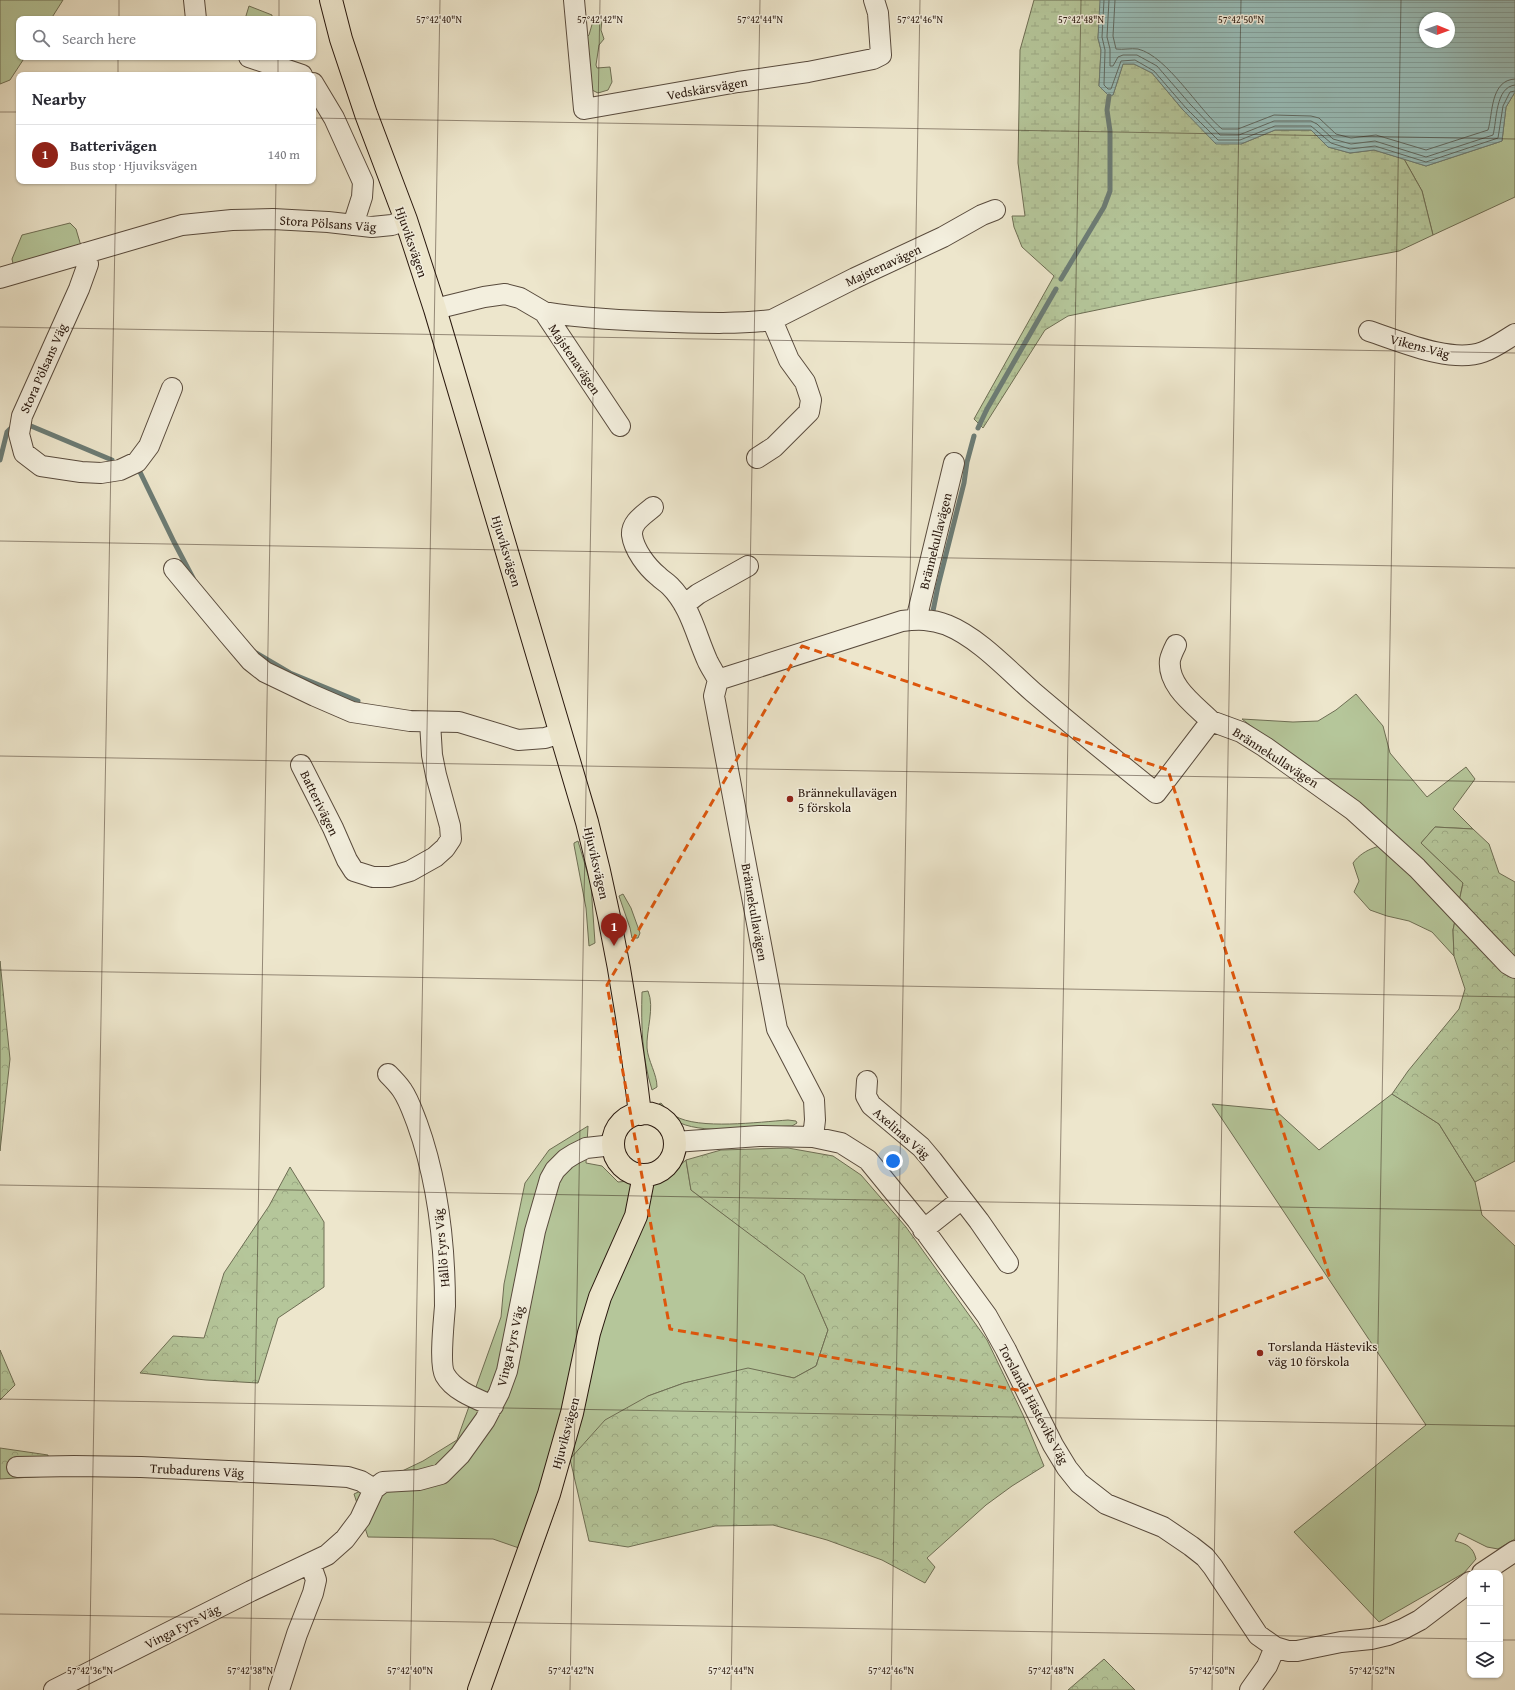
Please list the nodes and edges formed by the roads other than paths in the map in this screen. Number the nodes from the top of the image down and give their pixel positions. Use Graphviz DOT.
graph roads {
  1 [pos="194,0"];
  2 [pos="330,0"];
  3 [pos="574,0"];
  4 [pos="874,0"];
  5 [pos="196,16"];
  6 [pos="258,60"];
  7 [pos="293,72"];
  8 [pos="316,88"];
  9 [pos="995,210"];
  10 [pos="406,220"];
  11 [pos="353,225"];
  12 [pos="85,254"];
  13 [pos="0,278"];
  14 [pos="435,309"];
  15 [pos="544,312"];
  16 [pos="772,320"];
  17 [pos="1369,332"];
  18 [pos="1515,334"];
  19 [pos="172,388"];
  20 [pos="620,426"];
  21 [pos="757,458"];
  22 [pos="954,463"];
  23 [pos="653,507"];
  24 [pos="748,566"];
  25 [pos="174,569"];
  26 [pos="684,605"];
  27 [pos="918,619"];
  28 [pos="1176,645"];
  29 [pos="718,680"];
  30 [pos="1211,721"];
  31 [pos="430,722"];
  32 [pos="561,733"];
  33 [pos="301,765"];
  34 [pos="1515,968"];
  35 [pos="388,1074"];
  36 [pos="867,1081"];
  37 [pos="640,1114"];
  38 [pos="813,1137"];
  39 [pos="675,1142"];
  40 [pos="613,1145"];
  41 [pos="644,1175"];
  42 [pos="962,1199"];
  43 [pos="923,1230"];
  44 [pos="1008,1263"];
  45 [pos="493,1406"];
  46 [pos="17,1467"];
  47 [pos="374,1489"];
  48 [pos="1515,1551"];
  49 [pos="310,1562"];
  50 [pos="1486,1570"];
  51 [pos="1467,1584"];
  52 [pos="1275,1647"];
  53 [pos="54,1690"];
  54 [pos="279,1690"];
  55 [pos="479,1690"];
  56 [pos="1250,1690"];
  1 -- 5 [label="street"];
  2 -- 10 [label="main road, Hjuviksvägen"];
  3 -- 4 [label="street, Vedskärsvägen"];
  6 -- 7 [label="street"];
  8 -- 11 [label="street"];
  9 -- 16 [label="street, Majstenavägen"];
  10 -- 11 [label="street, Stora Pölsans Väg"];
  10 -- 14 [label="main road, Hjuviksvägen"];
  11 -- 12 [label="street, Stora Pölsans Väg"];
  12 -- 13 [label="street, Stora Pölsans Väg"];
  12 -- 19 [label="street, Stora Pölsans Väg"];
  14 -- 15 [label="street, Majstenavägen"];
  14 -- 32 [label="main road, Hjuviksvägen"];
  15 -- 16 [label="street, Majstenavägen"];
  15 -- 20 [label="street, Majstenavägen"];
  16 -- 21 [label="street"];
  17 -- 18 [label="street, Vikens Väg"];
  22 -- 27 [label="street, Brännekullavägen"];
  23 -- 26 [label="street"];
  24 -- 26 [label="street"];
  25 -- 31 [label="street"];
  26 -- 29 [label="street"];
  27 -- 29 [label="street"];
  27 -- 30 [label="street"];
  28 -- 30 [label="street"];
  29 -- 38 [label="street, Brännekullavägen"];
  30 -- 34 [label="street, Brännekullavägen"];
  31 -- 32 [label="street"];
  31 -- 33 [label="street, Batterivägen"];
  32 -- 37 [label="main road, Hjuviksvägen"];
  35 -- 45 [label="street, Hållö Fyrs Väg"];
  36 -- 42 [label="street, Axelinas Väg"];
  37 -- 39 [label="main road"];
  37 -- 40 [label="main road"];
  38 -- 39 [label="street, Torslanda Hästeviks Väg"];
  38 -- 43 [label="street, Torslanda Hästeviks Väg"];
  39 -- 41 [label="main road"];
  40 -- 41 [label="main road"];
  40 -- 45 [label="street, Vinga Fyrs Väg"];
  41 -- 55 [label="main road, Hjuviksvägen"];
  42 -- 43 [label="street"];
  42 -- 44 [label="street, Axelinas Väg"];
  43 -- 52 [label="street, Torslanda Hästeviks Väg"];
  45 -- 47 [label="street, Vinga Fyrs Väg"];
  46 -- 47 [label="street, Trubadurens Väg"];
  47 -- 49 [label="street, Vinga Fyrs Väg"];
  48 -- 50 [label="street"];
  49 -- 53 [label="street, Vinga Fyrs Väg"];
  49 -- 54 [label="street"];
  51 -- 52 [label="street, Torslanda Hästeviks Väg"];
  52 -- 56 [label="street"];
}
